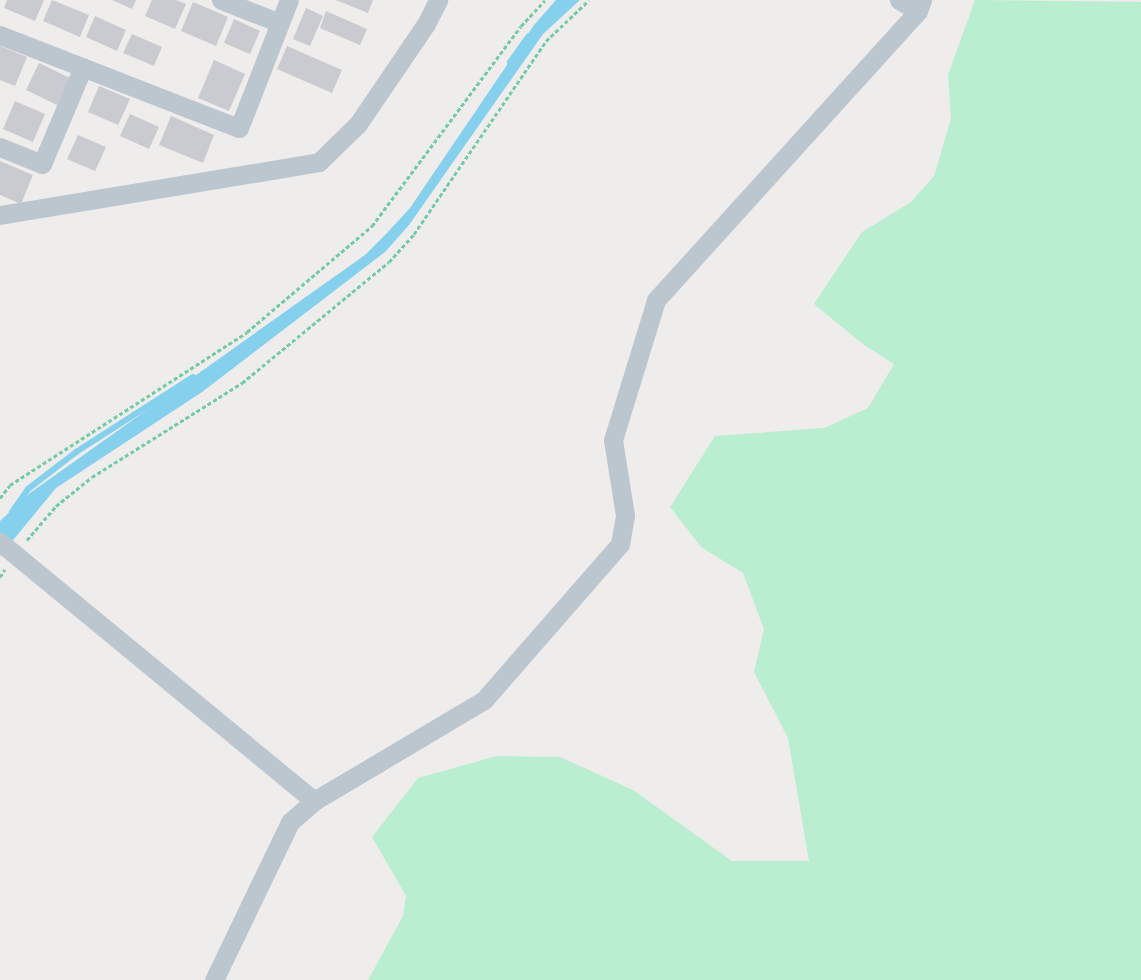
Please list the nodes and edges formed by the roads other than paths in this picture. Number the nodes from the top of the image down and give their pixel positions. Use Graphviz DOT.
graph roads {
  1 [pos="221,0"];
  2 [pos="289,0"];
  3 [pos="438,0"];
  4 [pos="899,0"];
  5 [pos="920,5"];
  6 [pos="280,23"];
  7 [pos="0,35"];
  8 [pos="83,66"];
  9 [pos="0,147"];
  10 [pos="0,215"];
  11 [pos="0,542"];
  12 [pos="314,801"];
  13 [pos="214,980"];
  1 -- 6 [label="street"];
  2 -- 6 [label="street"];
  3 -- 10 [label="street"];
  4 -- 5 [label="street"];
  5 -- 12 [label="street"];
  6 -- 8 [label="street"];
  7 -- 8 [label="street"];
  8 -- 9 [label="street"];
  11 -- 12 [label="street"];
  12 -- 13 [label="street"];
}
